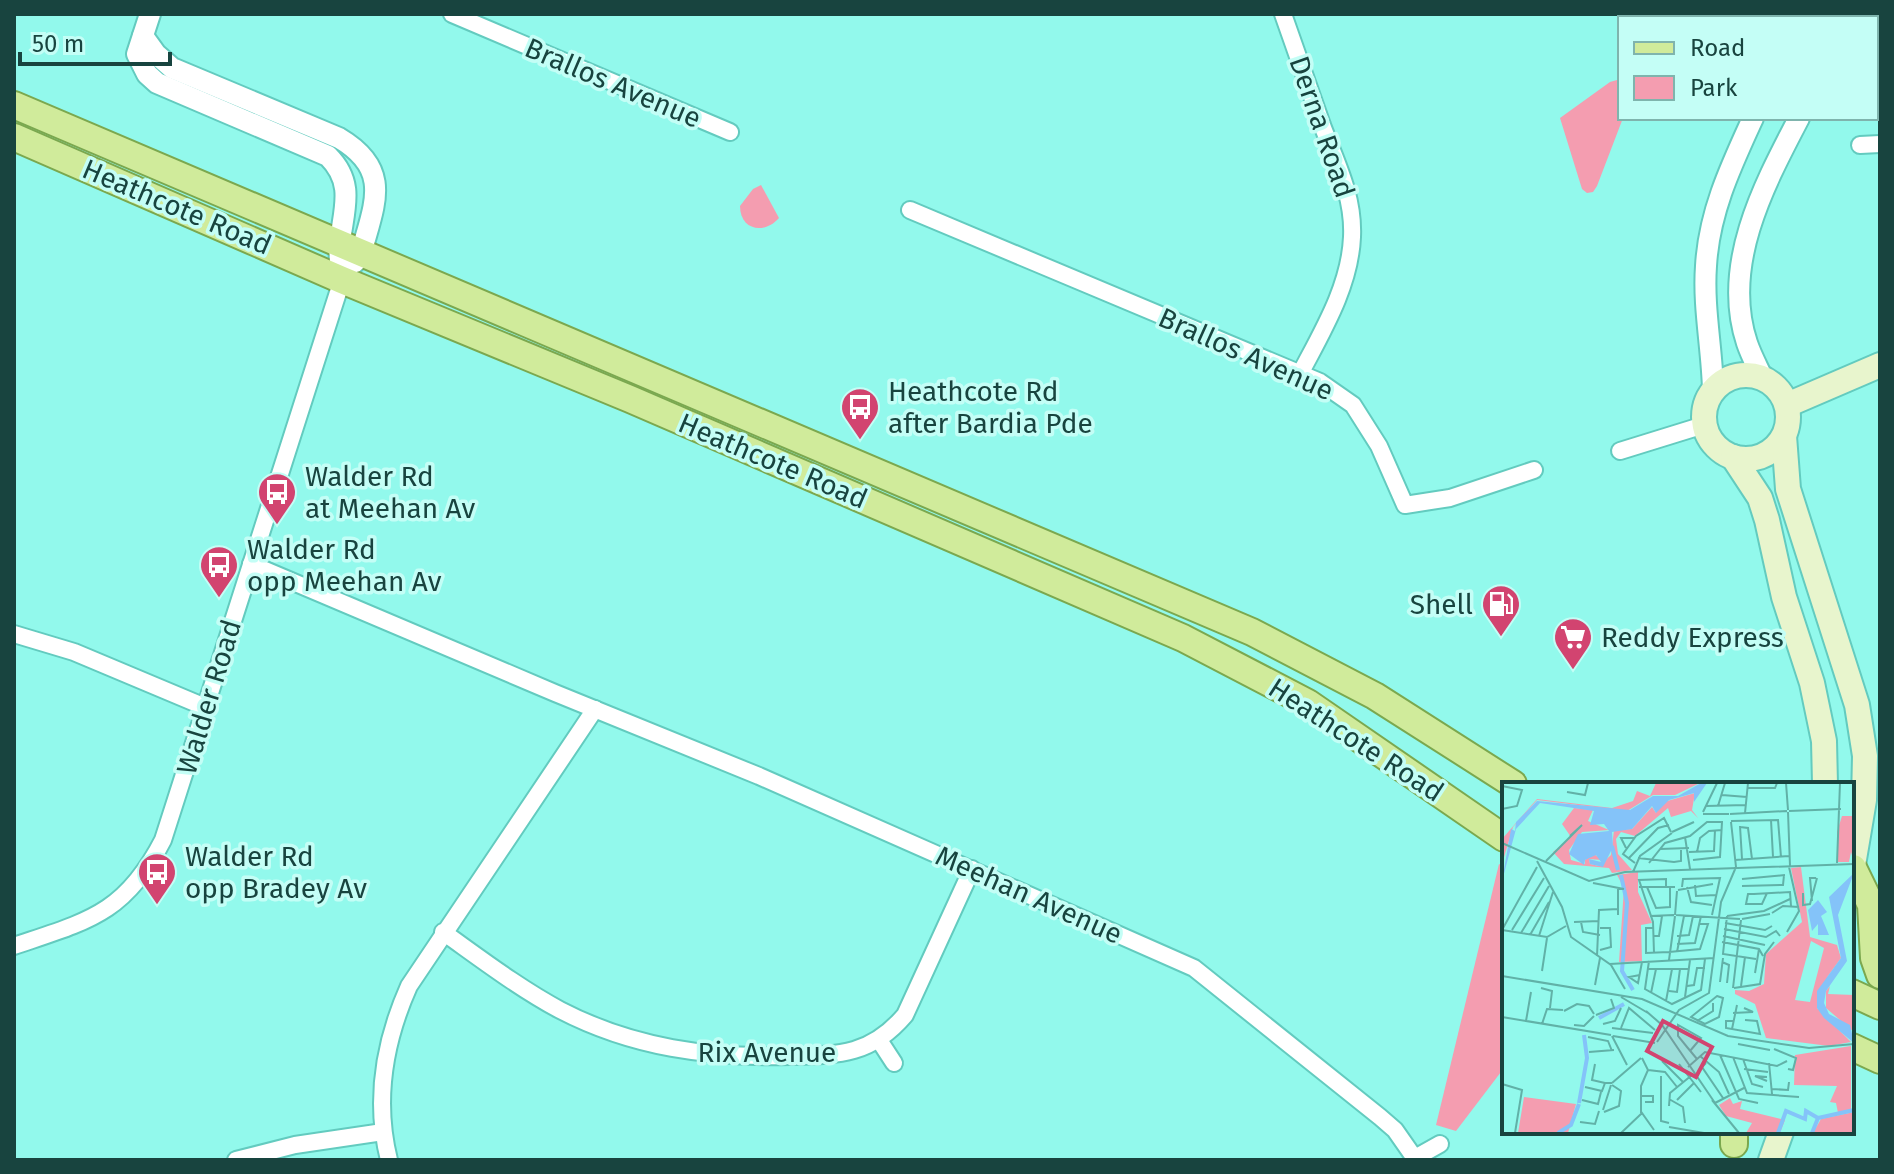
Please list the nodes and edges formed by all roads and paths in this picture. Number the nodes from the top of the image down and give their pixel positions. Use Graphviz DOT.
graph roads {
  1 [pos="150,14"];
  2 [pos="452,14"];
  3 [pos="1283,14"];
  4 [pos="143,36"];
  5 [pos="14,105"];
  6 [pos="1752,120"];
  7 [pos="1798,120"];
  8 [pos="730,132"];
  9 [pos="14,137"];
  10 [pos="1880,144"];
  11 [pos="1860,145"];
  12 [pos="910,210"];
  13 [pos="350,249"];
  14 [pos="342,280"];
  15 [pos="1880,365"];
  16 [pos="1300,374"];
  17 [pos="1762,377"];
  18 [pos="1713,390"];
  19 [pos="1787,405"];
  20 [pos="1704,425"];
  21 [pos="1784,436"];
  22 [pos="1620,451"];
  23 [pos="1733,457"];
  24 [pos="1534,470"];
  25 [pos="251,564"];
  26 [pos="14,634"];
  27 [pos="205,707"];
  28 [pos="595,709"];
  29 [pos="1510,782"];
  30 [pos="1825,782"];
  31 [pos="1502,837"];
  32 [pos="1854,858"];
  33 [pos="972,869"];
  34 [pos="1854,874"];
  35 [pos="443,932"];
  36 [pos="14,946"];
  37 [pos="1880,975"];
  38 [pos="1854,994"];
  39 [pos="1880,1006"];
  40 [pos="879,1040"];
  41 [pos="1854,1048"];
  42 [pos="1880,1060"];
  43 [pos="894,1063"];
  44 [pos="383,1132"];
  45 [pos="1780,1134"];
  46 [pos="1440,1144"];
  47 [pos="1416,1159"];
  48 [pos="236,1160"];
  49 [pos="389,1160"];
  50 [pos="1771,1160"];
  1 -- 4 [label="street"];
  2 -- 8 [label="street, Brallos Avenue"];
  3 -- 16 [label="street, Derna Road"];
  4 -- 13 [label="street"];
  4 -- 13 [label="street"];
  5 -- 13 [label="main road, Heathcote Road"];
  6 -- 18 [label="street"];
  7 -- 17 [label="street"];
  9 -- 14 [label="main road, Heathcote Road"];
  10 -- 11 [label="street"];
  12 -- 16 [label="street, Brallos Avenue"];
  13 -- 14 [label="street"];
  13 -- 29 [label="main road, Heathcote Road"];
  14 -- 25 [label="street, Walder Road"];
  14 -- 31 [label="main road, Heathcote Road"];
  15 -- 19 [label="main road"];
  16 -- 24 [label="street, Brallos Avenue"];
  17 -- 18 [label="main road"];
  17 -- 19 [label="main road"];
  18 -- 20 [label="main road"];
  19 -- 21 [label="main road"];
  20 -- 22 [label="street"];
  20 -- 23 [label="main road"];
  21 -- 23 [label="main road"];
  21 -- 32 [label="main road"];
  23 -- 30 [label="main road"];
  25 -- 27 [label="street, Walder Road"];
  25 -- 28 [label="street, Meehan Avenue"];
  26 -- 27 [label="street"];
  27 -- 36 [label="street, Walder Road"];
  28 -- 33 [label="street, Meehan Avenue"];
  28 -- 35 [label="street"];
  33 -- 40 [label="street, Rix Avenue"];
  33 -- 47 [label="street, Meehan Avenue"];
  34 -- 37 [label="main road"];
  35 -- 40 [label="street, Rix Avenue"];
  35 -- 44 [label="street"];
  38 -- 39 [label="main road"];
  40 -- 43 [label="street"];
  41 -- 42 [label="main road"];
  44 -- 48 [label="street"];
  44 -- 49 [label="street"];
  45 -- 50 [label="main road"];
  46 -- 47 [label="street, Meehan Avenue"];
}
